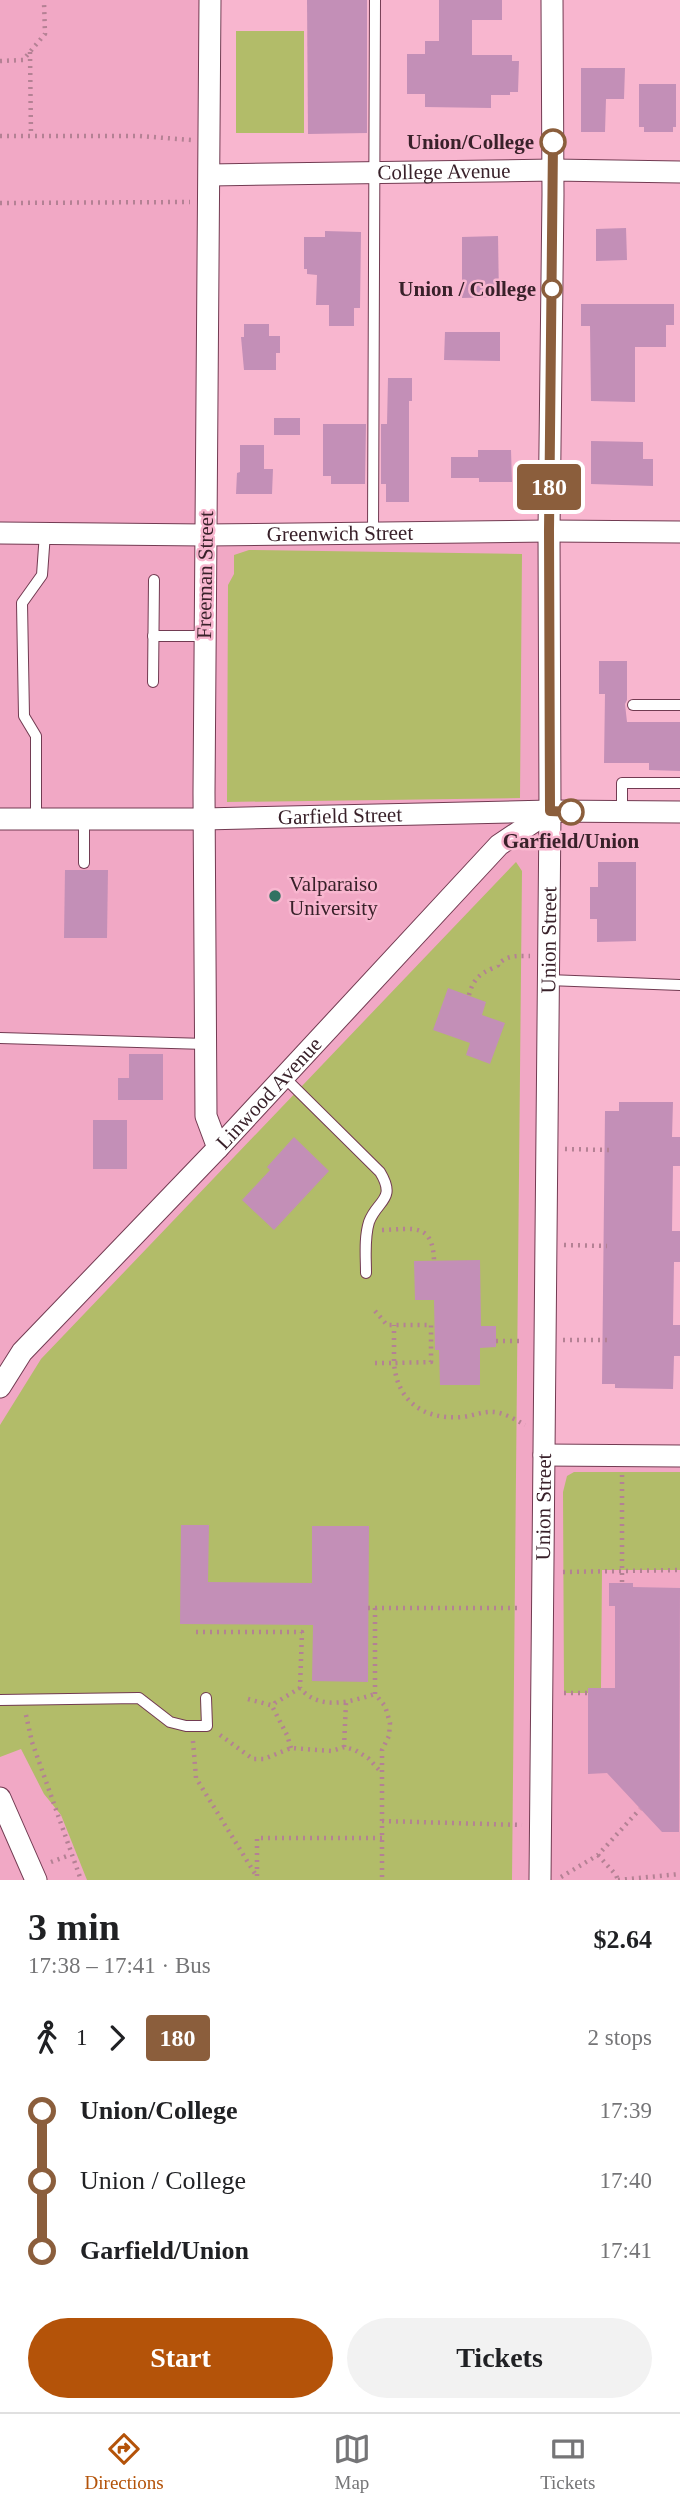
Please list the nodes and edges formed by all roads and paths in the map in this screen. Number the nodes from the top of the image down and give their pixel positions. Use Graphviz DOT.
graph roads {
  1 [pos="211,0"];
  2 [pos="375,0"];
  3 [pos="552,0"];
  4 [pos="44,2"];
  5 [pos="30,51"];
  6 [pos="0,61"];
  7 [pos="0,136"];
  8 [pos="31,136"];
  9 [pos="198,140"];
  10 [pos="553,170"];
  11 [pos="375,172"];
  12 [pos="680,172"];
  13 [pos="210,174"];
  14 [pos="198,202"];
  15 [pos="0,203"];
  16 [pos="549,531"];
  17 [pos="0,533"];
  18 [pos="45,533"];
  19 [pos="373,533"];
  20 [pos="680,533"];
  21 [pos="205,535"];
  22 [pos="154,580"];
  23 [pos="153,636"];
  24 [pos="204,636"];
  25 [pos="153,681"];
  26 [pos="633,705"];
  27 [pos="680,705"];
  28 [pos="680,783"];
  29 [pos="550,811"];
  30 [pos="622,812"];
  31 [pos="680,812"];
  32 [pos="0,819"];
  33 [pos="36,819"];
  34 [pos="84,819"];
  35 [pos="204,819"];
  36 [pos="84,863"];
  37 [pos="533,955"];
  38 [pos="548,980"];
  39 [pos="680,985"];
  40 [pos="469,995"];
  41 [pos="0,1038"];
  42 [pos="206,1044"];
  43 [pos="285,1077"];
  44 [pos="218,1148"];
  45 [pos="547,1150"];
  46 [pos="609,1150"];
  47 [pos="368,1230"];
  48 [pos="546,1245"];
  49 [pos="607,1246"];
  50 [pos="434,1261"];
  51 [pos="366,1273"];
  52 [pos="376,1311"];
  53 [pos="394,1325"];
  54 [pos="537,1340"];
  55 [pos="608,1340"];
  56 [pos="496,1341"];
  57 [pos="376,1363"];
  58 [pos="394,1363"];
  59 [pos="0,1387"];
  60 [pos="525,1425"];
  61 [pos="544,1455"];
  62 [pos="680,1456"];
  63 [pos="622,1472"];
  64 [pos="621,1569"];
  65 [pos="680,1570"];
  66 [pos="563,1572"];
  67 [pos="622,1583"];
  68 [pos="522,1608"];
  69 [pos="196,1632"];
  70 [pos="300,1688"];
  71 [pos="564,1693"];
  72 [pos="588,1693"];
  73 [pos="375,1694"];
  74 [pos="206,1698"];
  75 [pos="248,1699"];
  76 [pos="0,1700"];
  77 [pos="22,1700"];
  78 [pos="346,1702"];
  79 [pos="274,1706"];
  80 [pos="192,1726"];
  81 [pos="207,1726"];
  82 [pos="344,1747"];
  83 [pos="291,1748"];
  84 [pos="382,1773"];
  85 [pos="0,1798"];
  86 [pos="640,1809"];
  87 [pos="382,1821"];
  88 [pos="523,1825"];
  89 [pos="382,1838"];
  90 [pos="598,1855"];
  91 [pos="680,1874"];
  92 [pos="257,1879"];
  93 [pos="550,1879"];
  94 [pos="36,1880"];
  95 [pos="80,1880"];
  96 [pos="382,1880"];
  97 [pos="618,1880"];
  1 -- 13 [label="street, Freeman Street"];
  2 -- 11 [label="lane"];
  3 -- 10 [label="street, Union Street"];
  4 -- 5 [label="path"];
  5 -- 6 [label="path"];
  5 -- 8 [label="path"];
  7 -- 8 [label="path"];
  8 -- 9 [label="path"];
  10 -- 11 [label="street, College Avenue"];
  10 -- 12 [label="street, College Avenue"];
  10 -- 16 [label="street, Union Street"];
  11 -- 13 [label="street, College Avenue"];
  11 -- 19 [label="lane"];
  13 -- 21 [label="street, Freeman Street"];
  14 -- 15 [label="path"];
  16 -- 19 [label="street, Greenwich Street"];
  16 -- 20 [label="street, Greenwich Street"];
  16 -- 29 [label="street, Union Street"];
  17 -- 18 [label="street, Greenwich Street"];
  18 -- 21 [label="street, Greenwich Street"];
  18 -- 33 [label="lane"];
  19 -- 21 [label="street, Greenwich Street"];
  21 -- 24 [label="street, Freeman Street"];
  22 -- 23 [label="lane"];
  23 -- 24 [label="lane"];
  23 -- 25 [label="lane"];
  24 -- 35 [label="street, Freeman Street"];
  26 -- 27 [label="lane"];
  28 -- 30 [label="lane"];
  29 -- 30 [label="street, Garfield Street"];
  29 -- 35 [label="street, Garfield Street"];
  29 -- 38 [label="street, Union Street"];
  29 -- 43 [label="street, Linwood Avenue"];
  30 -- 31 [label="street, Garfield Street"];
  32 -- 33 [label="street, Garfield Street"];
  33 -- 34 [label="street, Garfield Street"];
  34 -- 35 [label="street, Garfield Street"];
  34 -- 36 [label="lane"];
  35 -- 42 [label="street, Freeman Street"];
  37 -- 40 [label="path"];
  38 -- 39 [label="lane"];
  38 -- 45 [label="street, Union Street"];
  41 -- 42 [label="lane"];
  42 -- 44 [label="street, Freeman Street"];
  43 -- 44 [label="street, Linwood Avenue"];
  43 -- 47 [label="lane"];
  44 -- 59 [label="street, Linwood Avenue"];
  45 -- 46 [label="path"];
  45 -- 48 [label="street, Union Street"];
  47 -- 50 [label="path"];
  47 -- 51 [label="lane"];
  48 -- 49 [label="path"];
  48 -- 54 [label="street, Union Street"];
  52 -- 53 [label="path"];
  53 -- 58 [label="path"];
  53 -- 58 [label="path"];
  54 -- 55 [label="path"];
  54 -- 56 [label="path"];
  54 -- 61 [label="street, Union Street"];
  57 -- 58 [label="path"];
  58 -- 60 [label="path"];
  61 -- 62 [label="street"];
  61 -- 93 [label="street, Union Street"];
  63 -- 64 [label="path"];
  64 -- 65 [label="path"];
  64 -- 66 [label="path"];
  64 -- 67 [label="path"];
  68 -- 73 [label="path"];
  69 -- 70 [label="path"];
  70 -- 78 [label="path"];
  70 -- 79 [label="path"];
  71 -- 72 [label="path"];
  73 -- 78 [label="path"];
  73 -- 84 [label="path"];
  74 -- 81 [label="lane"];
  75 -- 79 [label="path"];
  76 -- 77 [label="lane"];
  77 -- 80 [label="lane"];
  77 -- 95 [label="path"];
  78 -- 82 [label="path"];
  79 -- 83 [label="path"];
  80 -- 81 [label="lane"];
  80 -- 92 [label="path"];
  81 -- 83 [label="path"];
  82 -- 83 [label="path"];
  82 -- 84 [label="path"];
  84 -- 87 [label="path"];
  85 -- 94 [label="street"];
  86 -- 90 [label="path"];
  87 -- 88 [label="path"];
  87 -- 89 [label="path"];
  89 -- 92 [label="path"];
  89 -- 96 [label="path"];
  90 -- 93 [label="path"];
  90 -- 97 [label="path"];
  91 -- 97 [label="path"];
}
